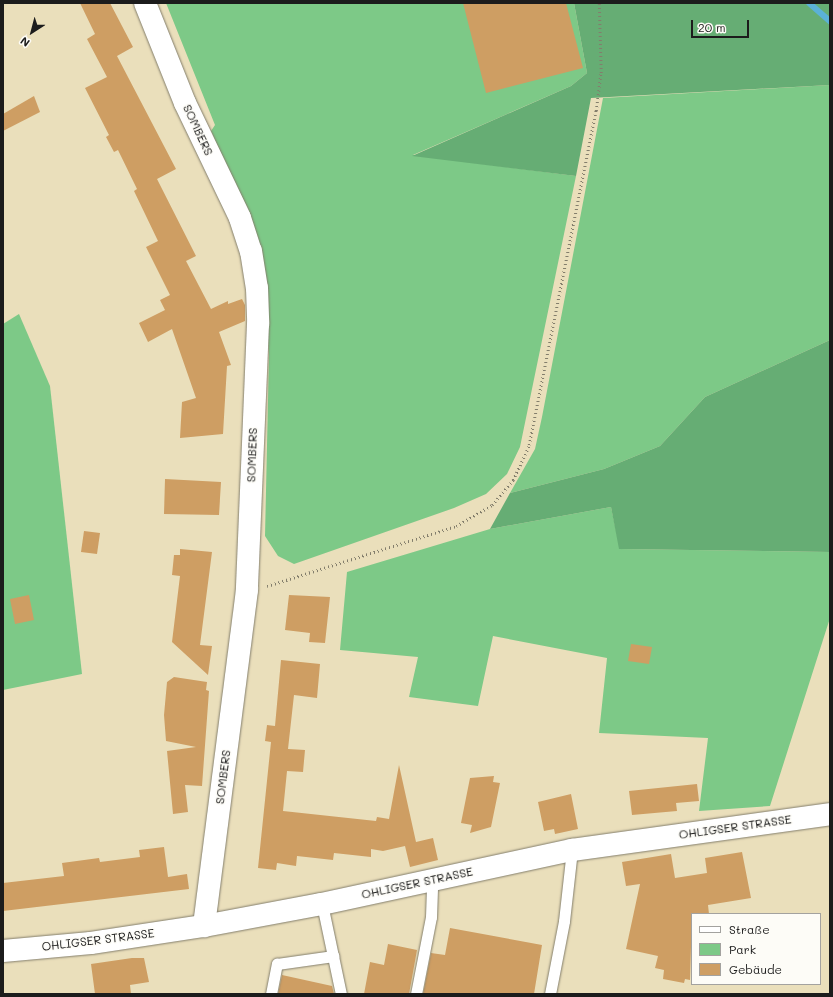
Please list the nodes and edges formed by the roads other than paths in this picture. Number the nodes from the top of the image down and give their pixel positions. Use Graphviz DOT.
graph roads {
  1 [pos="145,3"];
  2 [pos="830,814"];
  3 [pos="572,850"];
  4 [pos="432,879"];
  5 [pos="322,904"];
  6 [pos="204,926"];
  7 [pos="3,951"];
  8 [pos="333,956"];
  9 [pos="271,994"];
  10 [pos="341,994"];
  11 [pos="416,994"];
  12 [pos="550,994"];
  1 -- 6 [label="street, SOMBERS"];
  2 -- 3 [label="street, OHLIGSER STRASSE"];
  3 -- 4 [label="street, OHLIGSER STRASSE"];
  3 -- 12 [label="lane"];
  4 -- 5 [label="street, OHLIGSER STRASSE"];
  4 -- 11 [label="lane"];
  5 -- 6 [label="street, OHLIGSER STRASSE"];
  5 -- 8 [label="lane"];
  6 -- 7 [label="street, OHLIGSER STRASSE"];
  8 -- 9 [label="lane"];
  8 -- 10 [label="lane"];
}
